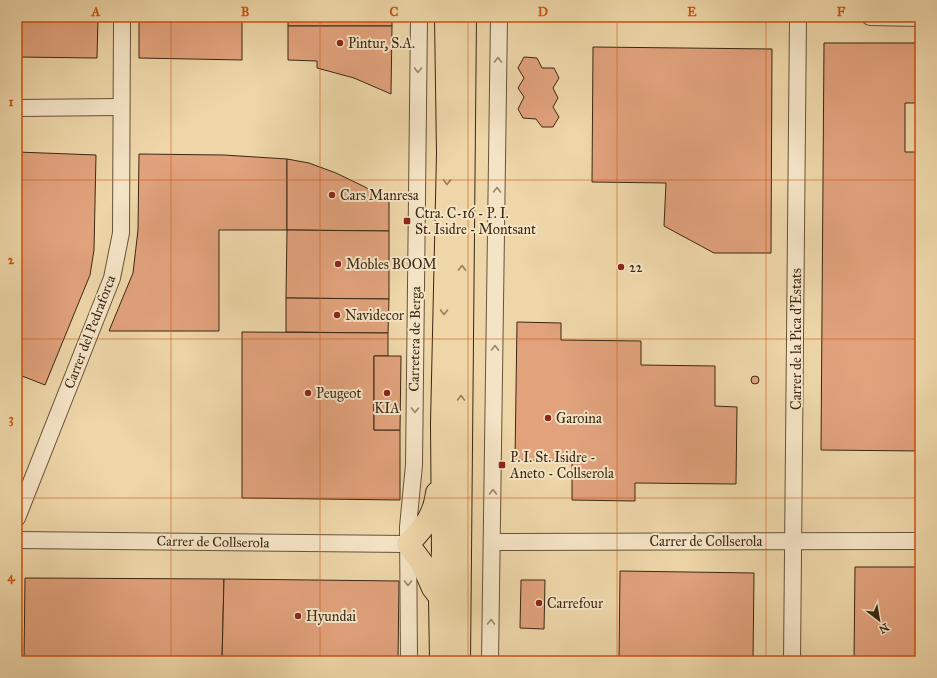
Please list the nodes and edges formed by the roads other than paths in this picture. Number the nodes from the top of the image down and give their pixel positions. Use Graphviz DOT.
graph roads {
  1 [pos="122,17"];
  2 [pos="419,17"];
  3 [pos="499,17"];
  4 [pos="798,17"];
  5 [pos="870,17"];
  6 [pos="462,18"];
  7 [pos="920,18"];
  8 [pos="121,107"];
  9 [pos="17,108"];
  10 [pos="461,430"];
  11 [pos="442,462"];
  12 [pos="17,518"];
  13 [pos="413,538"];
  14 [pos="17,540"];
  15 [pos="794,541"];
  16 [pos="920,541"];
  17 [pos="492,542"];
  18 [pos="443,551"];
  19 [pos="422,563"];
  20 [pos="440,597"];
  21 [pos="409,661"];
  22 [pos="441,661"];
  23 [pos="448,661"];
  24 [pos="459,661"];
  25 [pos="490,661"];
  26 [pos="792,661"];
  1 -- 8 [label="street, Carrer del Pedraforca"];
  2 -- 13 [label="street, Carretera de Berga, one-way"];
  17 -- 3 [label="street, one-way"];
  4 -- 15 [label="street, Carrer de la Pica d'Estats"];
  5 -- 7 [label="street"];
  10 -- 6 [label="main road, one-way"];
  6 -- 11 [label="main road, one-way"];
  8 -- 9 [label="street"];
  8 -- 12 [label="street, Carrer del Pedraforca"];
  10 -- 18 [label="main road"];
  10 -- 24 [label="main road"];
  11 -- 13 [label="main road"];
  11 -- 18 [label="main road"];
  13 -- 14 [label="street, Carrer de Collserola"];
  13 -- 18 [label="main road"];
  13 -- 19 [label="main road"];
  13 -- 21 [label="street, Carretera de Berga, one-way"];
  15 -- 16 [label="street, Carrer de Collserola"];
  15 -- 17 [label="street, Carrer de Collserola"];
  15 -- 26 [label="street, Carrer de la Pica d'Estats"];
  25 -- 17 [label="street, one-way"];
  18 -- 19 [label="main road"];
  18 -- 20 [label="main road"];
  18 -- 23 [label="main road"];
  19 -- 20 [label="main road"];
  20 -- 22 [label="main road"];
}
